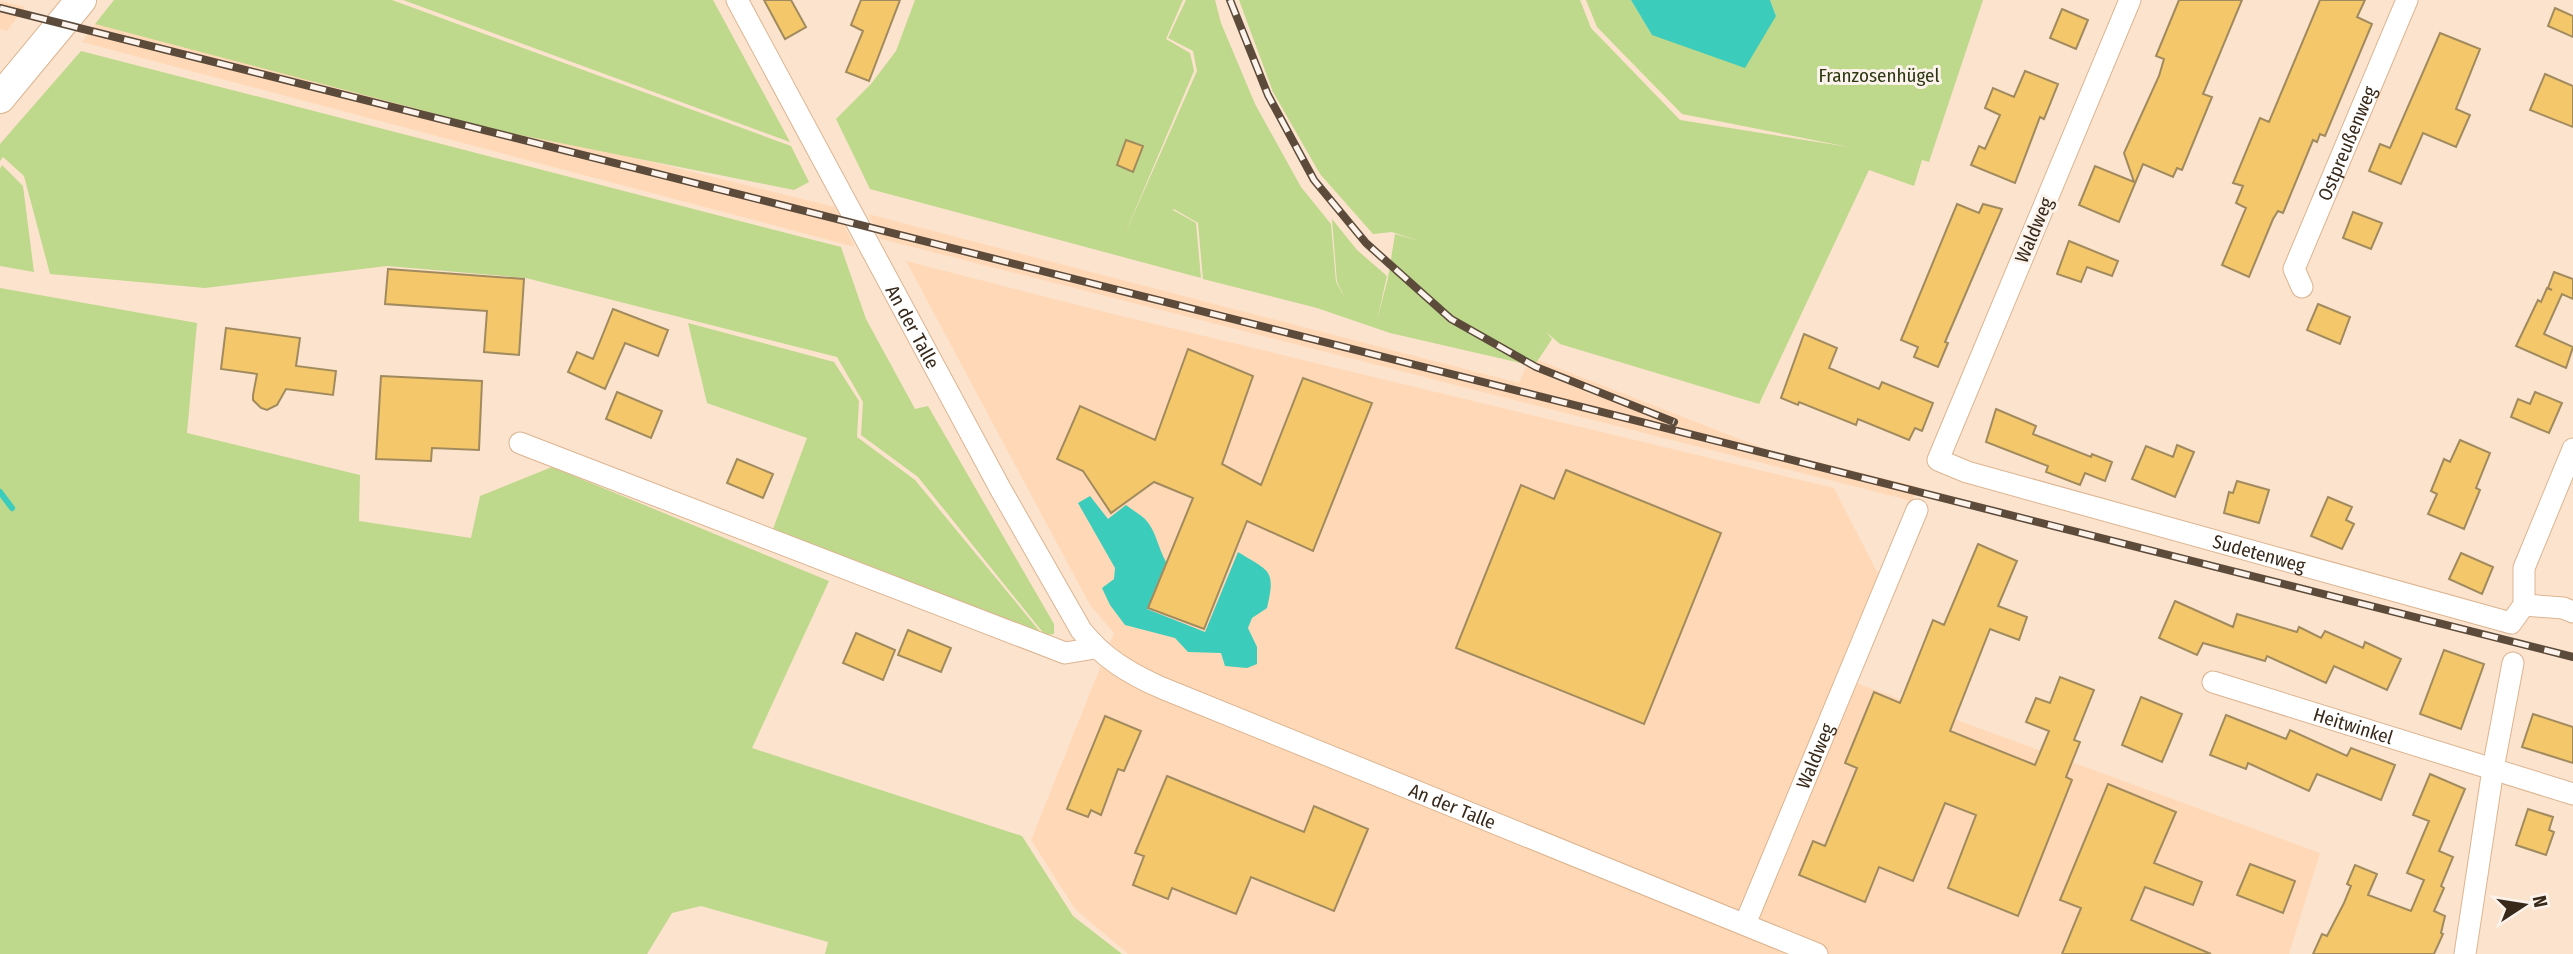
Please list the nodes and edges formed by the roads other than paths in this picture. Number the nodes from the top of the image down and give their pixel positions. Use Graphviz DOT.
graph roads {
  1 [pos="81,0"];
  2 [pos="737,0"];
  3 [pos="2130,0"];
  4 [pos="2407,0"];
  5 [pos="0,98"];
  6 [pos="2302,287"];
  7 [pos="520,443"];
  8 [pos="2573,449"];
  9 [pos="1938,460"];
  10 [pos="1917,510"];
  11 [pos="2524,605"];
  12 [pos="2573,612"];
  13 [pos="1096,648"];
  14 [pos="2513,663"];
  15 [pos="2213,682"];
  16 [pos="2493,769"];
  17 [pos="2573,794"];
  18 [pos="1745,924"];
  19 [pos="1817,954"];
  20 [pos="2465,954"];
  1 -- 5 [label="main road"];
  2 -- 13 [label="street, An der Talle"];
  3 -- 9 [label="street, Waldweg"];
  4 -- 6 [label="street, Ostpreußenweg"];
  7 -- 13 [label="street"];
  8 -- 11 [label="street"];
  9 -- 11 [label="street, Sudetenweg"];
  10 -- 18 [label="street, Waldweg"];
  11 -- 12 [label="street"];
  13 -- 18 [label="street, An der Talle"];
  14 -- 16 [label="street"];
  15 -- 16 [label="street, Heitwinkel"];
  16 -- 17 [label="street, Heitwinkel"];
  16 -- 20 [label="street"];
  18 -- 19 [label="street, An der Talle"];
}
